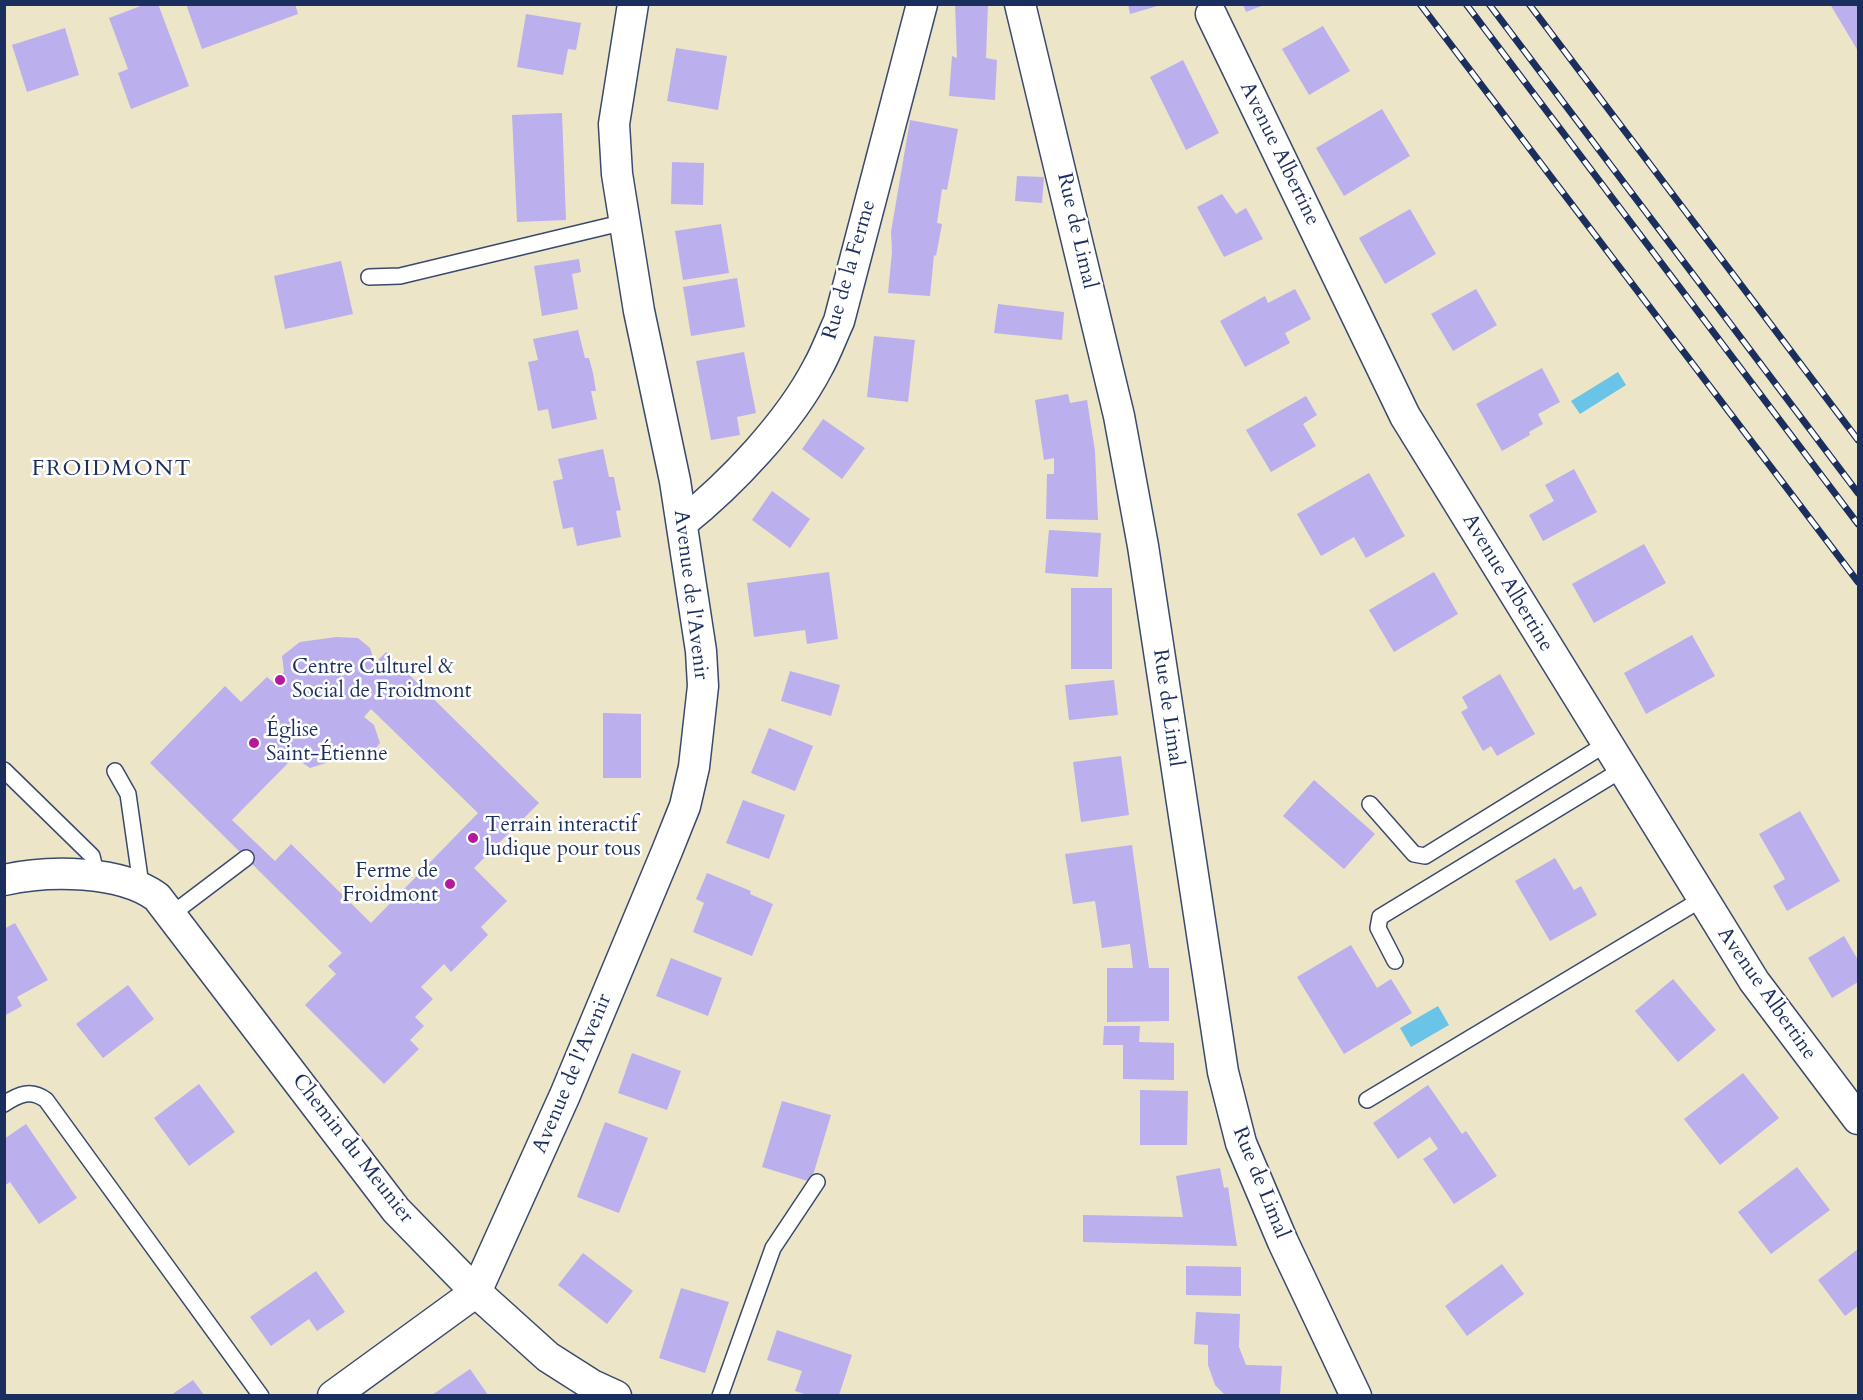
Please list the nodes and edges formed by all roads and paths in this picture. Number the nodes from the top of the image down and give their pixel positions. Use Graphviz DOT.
graph roads {
  1 [pos="633,4"];
  2 [pos="922,4"];
  3 [pos="1020,4"];
  4 [pos="1212,14"];
  5 [pos="625,222"];
  6 [pos="369,277"];
  7 [pos="682,523"];
  8 [pos="1606,744"];
  9 [pos="1623,769"];
  10 [pos="4,770"];
  11 [pos="115,771"];
  12 [pos="1370,804"];
  13 [pos="246,858"];
  14 [pos="4,880"];
  15 [pos="118,881"];
  16 [pos="1702,900"];
  17 [pos="172,914"];
  18 [pos="1395,961"];
  19 [pos="1367,1100"];
  20 [pos="4,1104"];
  21 [pos="1858,1119"];
  22 [pos="817,1182"];
  23 [pos="476,1292"];
  24 [pos="261,1395"];
  25 [pos="333,1395"];
  26 [pos="616,1395"];
  27 [pos="720,1395"];
  28 [pos="1356,1395"];
  1 -- 5 [label="street, Avenue de l'Avenir"];
  2 -- 7 [label="street, Rue de la Ferme"];
  3 -- 28 [label="street, Rue de Limal"];
  4 -- 8 [label="street, Avenue Albertine"];
  5 -- 6 [label="lane"];
  5 -- 7 [label="street, Avenue de l'Avenir"];
  7 -- 23 [label="street, Avenue de l'Avenir"];
  8 -- 9 [label="street, Avenue Albertine"];
  8 -- 12 [label="lane"];
  9 -- 16 [label="street, Avenue Albertine"];
  9 -- 18 [label="lane"];
  10 -- 15 [label="lane"];
  11 -- 15 [label="lane"];
  13 -- 17 [label="lane"];
  14 -- 15 [label="street"];
  15 -- 17 [label="street, Chemin du Meunier"];
  16 -- 19 [label="lane"];
  16 -- 21 [label="street, Avenue Albertine"];
  17 -- 23 [label="street, Chemin du Meunier"];
  20 -- 24 [label="lane"];
  22 -- 27 [label="lane"];
  23 -- 25 [label="street"];
  23 -- 26 [label="street, Chemin du Meunier"];
}
